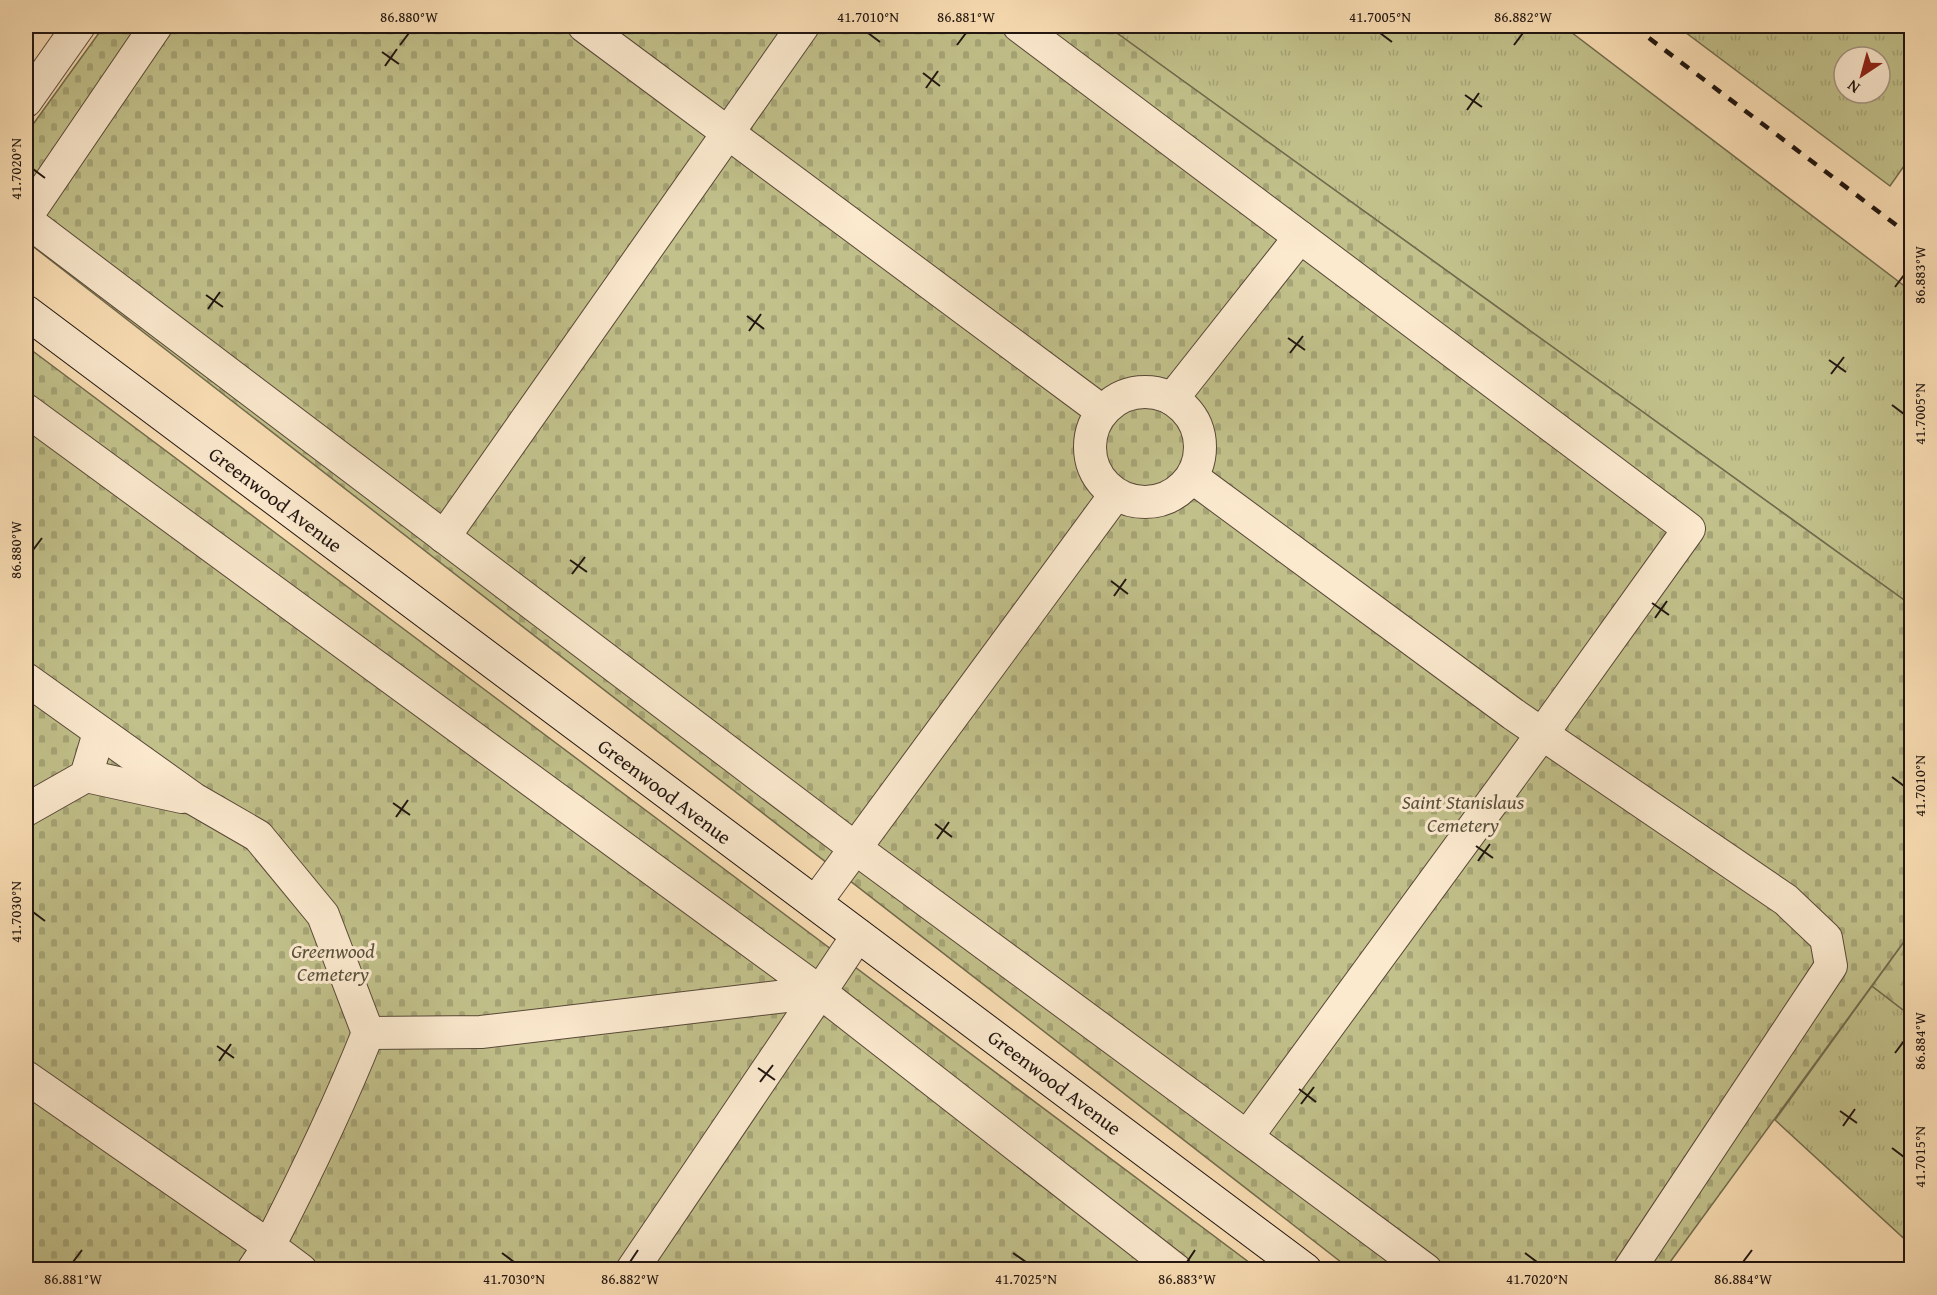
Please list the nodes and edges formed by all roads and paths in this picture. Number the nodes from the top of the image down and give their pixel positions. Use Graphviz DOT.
graph roads {
  1 [pos="79,26"];
  2 [pos="156,26"];
  3 [pos="584,26"];
  4 [pos="803,26"];
  5 [pos="1019,26"];
  6 [pos="26,101"];
  7 [pos="727,134"];
  8 [pos="26,218"];
  9 [pos="1300,237"];
  10 [pos="26,312"];
  11 [pos="1172,399"];
  12 [pos="26,410"];
  13 [pos="1102,411"];
  14 [pos="1192,477"];
  15 [pos="1115,495"];
  16 [pos="444,537"];
  17 [pos="26,679"];
  18 [pos="99,733"];
  19 [pos="1542,734"];
  20 [pos="86,776"];
  21 [pos="194,799"];
  22 [pos="26,810"];
  23 [pos="855,848"];
  24 [pos="815,903"];
  25 [pos="858,934"];
  26 [pos="820,992"];
  27 [pos="368,1033"];
  28 [pos="26,1077"];
  29 [pos="1247,1137"];
  30 [pos="261,1258"];
  31 [pos="301,1269"];
  32 [pos="632,1269"];
  33 [pos="1176,1269"];
  34 [pos="1305,1269"];
  35 [pos="1426,1269"];
  36 [pos="1629,1269"];
  1 -- 6 [label="street"];
  2 -- 8 [label="street"];
  3 -- 7 [label="street"];
  4 -- 7 [label="street"];
  5 -- 9 [label="street"];
  7 -- 13 [label="street"];
  7 -- 16 [label="street"];
  8 -- 16 [label="street"];
  9 -- 11 [label="street"];
  9 -- 19 [label="street"];
  10 -- 24 [label="street, Greenwood Avenue"];
  11 -- 13 [label="street"];
  11 -- 14 [label="street"];
  12 -- 26 [label="street"];
  13 -- 15 [label="street"];
  14 -- 15 [label="street"];
  14 -- 19 [label="street"];
  15 -- 23 [label="street"];
  16 -- 23 [label="street"];
  17 -- 18 [label="street"];
  18 -- 20 [label="street"];
  18 -- 21 [label="street"];
  19 -- 29 [label="street"];
  19 -- 36 [label="street"];
  20 -- 21 [label="street"];
  20 -- 22 [label="street"];
  21 -- 27 [label="street"];
  23 -- 24 [label="street"];
  23 -- 29 [label="street"];
  24 -- 25 [label="street, Greenwood Avenue"];
  25 -- 26 [label="street"];
  25 -- 34 [label="street, Greenwood Avenue"];
  26 -- 27 [label="street"];
  26 -- 32 [label="street"];
  26 -- 33 [label="street"];
  27 -- 30 [label="street"];
  28 -- 30 [label="street"];
  29 -- 35 [label="street"];
  30 -- 31 [label="street"];
}
